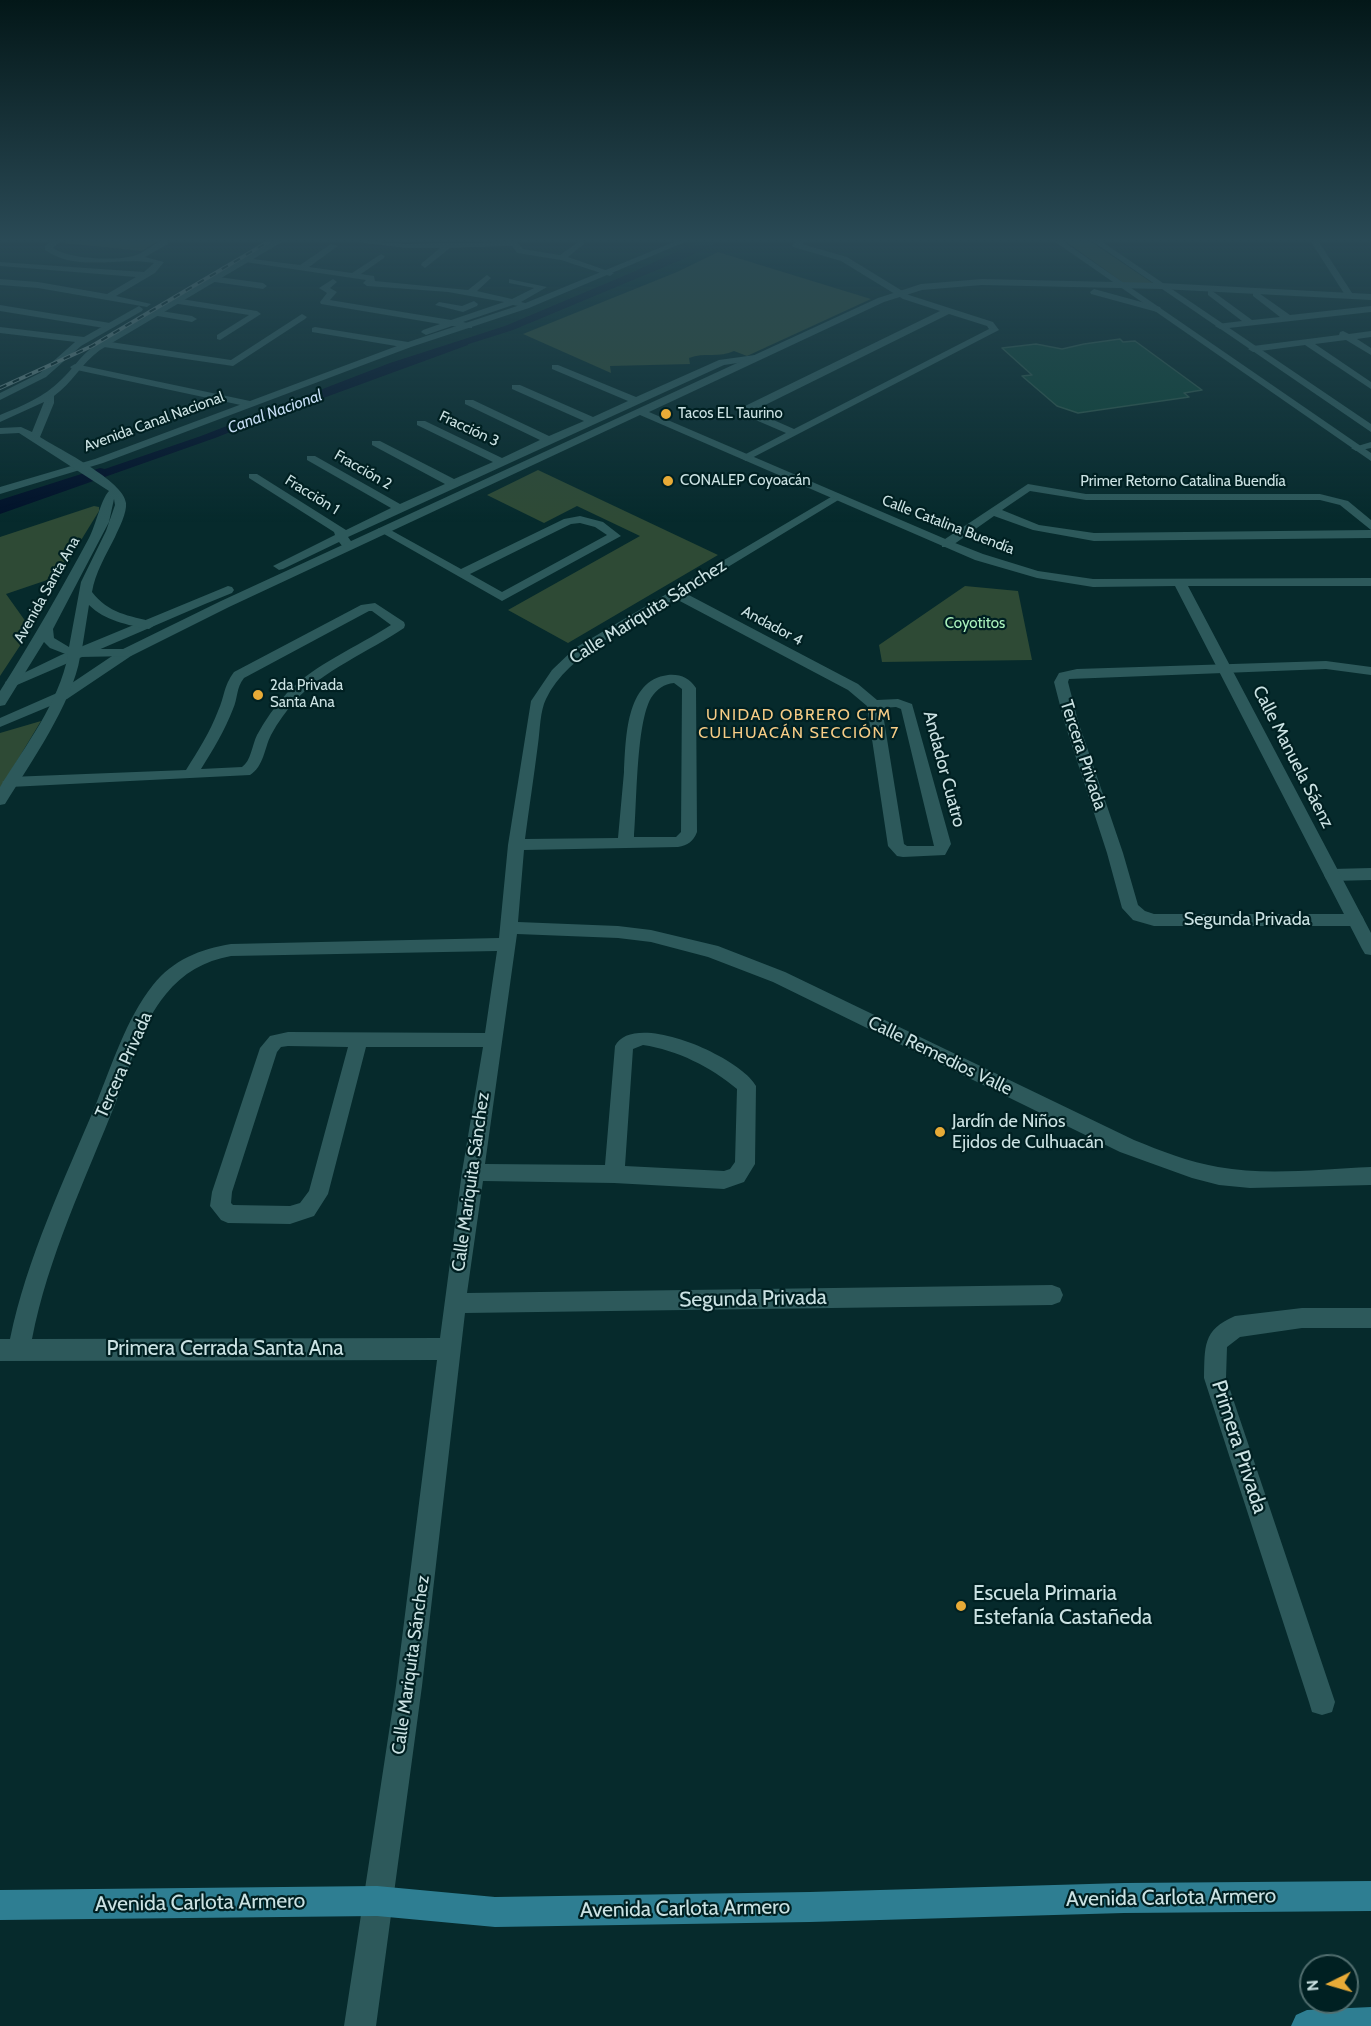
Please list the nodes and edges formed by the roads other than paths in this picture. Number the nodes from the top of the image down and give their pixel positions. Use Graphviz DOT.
graph roads {
  1 [pos="31,334"];
  2 [pos="96,334"];
  3 [pos="121,334"];
  4 [pos="226,334"];
  5 [pos="278,334"];
  6 [pos="337,334"];
  7 [pos="445,334"];
  8 [pos="806,334"];
  9 [pos="901,334"];
  10 [pos="987,334"];
  11 [pos="1192,334"];
  12 [pos="1231,334"];
  13 [pos="1343,334"];
  14 [pos="1371,334"];
  15 [pos="220,337"];
  16 [pos="1348,337"];
  17 [pos="84,340"];
  18 [pos="1306,342"];
  19 [pos="104,344"];
  20 [pos="408,345"];
  21 [pos="1253,349"];
  22 [pos="1371,352"];
  23 [pos="75,367"];
  24 [pos="555,367"];
  25 [pos="1371,386"];
  26 [pos="516,387"];
  27 [pos="15,390"];
  28 [pos="49,396"];
  29 [pos="0,397"];
  30 [pos="469,402"];
  31 [pos="250,404"];
  32 [pos="638,406"];
  33 [pos="0,419"];
  34 [pos="594,421"];
  35 [pos="421,423"];
  36 [pos="1371,429"];
  37 [pos="0,431"];
  38 [pos="795,433"];
  39 [pos="34,440"];
  40 [pos="550,441"];
  41 [pos="375,443"];
  42 [pos="1371,445"];
  43 [pos="1356,448"];
  44 [pos="311,458"];
  45 [pos="746,458"];
  46 [pos="1371,458"];
  47 [pos="503,462"];
  48 [pos="83,469"];
  49 [pos="253,476"];
  50 [pos="454,484"];
  51 [pos="110,487"];
  52 [pos="0,491"];
  53 [pos="836,497"];
  54 [pos="400,508"];
  55 [pos="993,511"];
  56 [pos="1371,526"];
  57 [pos="383,530"];
  58 [pos="1371,534"];
  59 [pos="344,544"];
  60 [pos="946,544"];
  61 [pos="461,574"];
  62 [pos="1371,582"];
  63 [pos="1180,584"];
  64 [pos="85,592"];
  65 [pos="676,594"];
  66 [pos="149,625"];
  67 [pos="46,629"];
  68 [pos="75,652"];
  69 [pos="126,653"];
  70 [pos="1225,666"];
  71 [pos="1371,671"];
  72 [pos="12,682"];
  73 [pos="62,696"];
  74 [pos="0,702"];
  75 [pos="873,704"];
  76 [pos="0,723"];
  77 [pos="190,773"];
  78 [pos="10,782"];
  79 [pos="0,800"];
  80 [pos="626,842"];
  81 [pos="516,845"];
  82 [pos="1371,874"];
  83 [pos="1332,875"];
  84 [pos="1139,916"];
  85 [pos="1356,920"];
  86 [pos="507,936"];
  87 [pos="476,944"];
  88 [pos="1371,949"];
  89 [pos="359,1040"];
  90 [pos="492,1040"];
  91 [pos="472,1172"];
  92 [pos="614,1174"];
  93 [pos="1371,1176"];
  94 [pos="1052,1295"];
  95 [pos="455,1303"];
  96 [pos="1371,1318"];
  97 [pos="451,1349"];
  98 [pos="9,1350"];
  99 [pos="1322,1702"];
  100 [pos="1371,1896"];
  101 [pos="377,1900"];
  102 [pos="0,1905"];
  103 [pos="1363,2024"];
  104 [pos="360,2026"];
  105 [pos="1307,2026"];
  1 -- 17 [label="street"];
  2 -- 17 [label="street"];
  3 -- 19 [label="street"];
  4 -- 15 [label="street"];
  5 -- 19 [label="street"];
  6 -- 20 [label="street"];
  7 -- 20 [label="street, Avenida Canal Nacional"];
  8 -- 32 [label="street"];
  9 -- 38 [label="street"];
  10 -- 38 [label="street"];
  11 -- 43 [label="street"];
  12 -- 21 [label="street"];
  13 -- 16 [label="street"];
  14 -- 16 [label="street"];
  16 -- 18 [label="street"];
  16 -- 22 [label="street"];
  17 -- 27 [label="street"];
  18 -- 21 [label="street"];
  18 -- 25 [label="street"];
  19 -- 23 [label="street"];
  20 -- 31 [label="street, Avenida Canal Nacional"];
  21 -- 36 [label="street"];
  23 -- 28 [label="street"];
  23 -- 31 [label="street"];
  24 -- 32 [label="street, Calle Catalina Buendía"];
  26 -- 34 [label="street"];
  27 -- 28 [label="street"];
  27 -- 29 [label="street"];
  28 -- 33 [label="street"];
  28 -- 39 [label="street"];
  30 -- 40 [label="street, Fracción 3"];
  31 -- 48 [label="street, Avenida Canal Nacional"];
  32 -- 34 [label="street"];
  32 -- 45 [label="street, Calle Catalina Buendía"];
  32 -- 57 [label="street"];
  34 -- 40 [label="street"];
  35 -- 47 [label="street, Fracción 3"];
  37 -- 39 [label="street"];
  38 -- 45 [label="street"];
  39 -- 48 [label="street"];
  40 -- 47 [label="street"];
  41 -- 50 [label="street, Fracción 2"];
  42 -- 43 [label="street"];
  43 -- 46 [label="street"];
  44 -- 54 [label="street, Fracción 2"];
  45 -- 53 [label="street, Calle Catalina Buendía"];
  47 -- 50 [label="street"];
  48 -- 51 [label="street"];
  48 -- 52 [label="street, Avenida Canal Nacional"];
  49 -- 59 [label="street, Fracción 1"];
  50 -- 54 [label="street"];
  51 -- 64 [label="street, Avenida Santa Ana"];
  51 -- 67 [label="street, Avenida Santa Ana"];
  53 -- 60 [label="street, Calle Catalina Buendía"];
  53 -- 65 [label="street, Calle Mariquita Sánchez"];
  54 -- 59 [label="street"];
  55 -- 56 [label="street, Primer Retorno Catalina Buendía"];
  55 -- 58 [label="street"];
  55 -- 60 [label="street, Primer Retorno Catalina Buendía"];
  57 -- 59 [label="street"];
  57 -- 61 [label="street"];
  59 -- 66 [label="street"];
  59 -- 69 [label="street"];
  60 -- 63 [label="street, Calle Catalina Buendía"];
  61 -- 61 [label="street"];
  62 -- 63 [label="street, Calle Catalina Buendía"];
  63 -- 70 [label="street, Calle Manuela Sáenz"];
  64 -- 66 [label="street"];
  64 -- 68 [label="street, Avenida Santa Ana"];
  65 -- 75 [label="street, Andador 4"];
  65 -- 81 [label="street, Calle Mariquita Sánchez"];
  66 -- 68 [label="street"];
  67 -- 68 [label="street"];
  67 -- 72 [label="street, Avenida Santa Ana"];
  68 -- 69 [label="street"];
  68 -- 72 [label="street"];
  68 -- 73 [label="street, Avenida Santa Ana"];
  69 -- 73 [label="street"];
  70 -- 71 [label="street"];
  70 -- 83 [label="street, Calle Manuela Sáenz"];
  70 -- 84 [label="street, Tercera Privada"];
  72 -- 74 [label="street, Avenida Santa Ana"];
  73 -- 76 [label="street"];
  73 -- 78 [label="street, Avenida Santa Ana"];
  75 -- 75 [label="street, Andador Cuatro"];
  77 -- 77 [label="street"];
  77 -- 78 [label="street"];
  78 -- 79 [label="street, Avenida Santa Ana"];
  80 -- 80 [label="street"];
  80 -- 81 [label="street"];
  81 -- 86 [label="street, Calle Mariquita Sánchez"];
  82 -- 83 [label="street"];
  83 -- 85 [label="street, Calle Manuela Sáenz"];
  84 -- 85 [label="street, Segunda Privada"];
  85 -- 88 [label="street, Calle Manuela Sáenz"];
  86 -- 87 [label="street, Calle Remedios Valle"];
  86 -- 90 [label="street, Calle Mariquita Sánchez"];
  86 -- 93 [label="street, Calle Remedios Valle"];
  87 -- 98 [label="street, Tercera Privada"];
  89 -- 89 [label="street"];
  89 -- 90 [label="street"];
  90 -- 91 [label="street, Calle Mariquita Sánchez"];
  91 -- 92 [label="street"];
  91 -- 95 [label="street, Calle Mariquita Sánchez"];
  92 -- 92 [label="street"];
  94 -- 95 [label="street, Segunda Privada"];
  95 -- 97 [label="street, Calle Mariquita Sánchez"];
  96 -- 99 [label="street, Primera Privada"];
  97 -- 98 [label="street, Primera Cerrada Santa Ana"];
  97 -- 101 [label="street, Calle Mariquita Sánchez"];
  100 -- 101 [label="main road, Avenida Carlota Armero"];
  101 -- 102 [label="main road, Avenida Carlota Armero"];
  101 -- 104 [label="street, Calle Mariquita Sánchez"];
  103 -- 105 [label="main road"];
}
